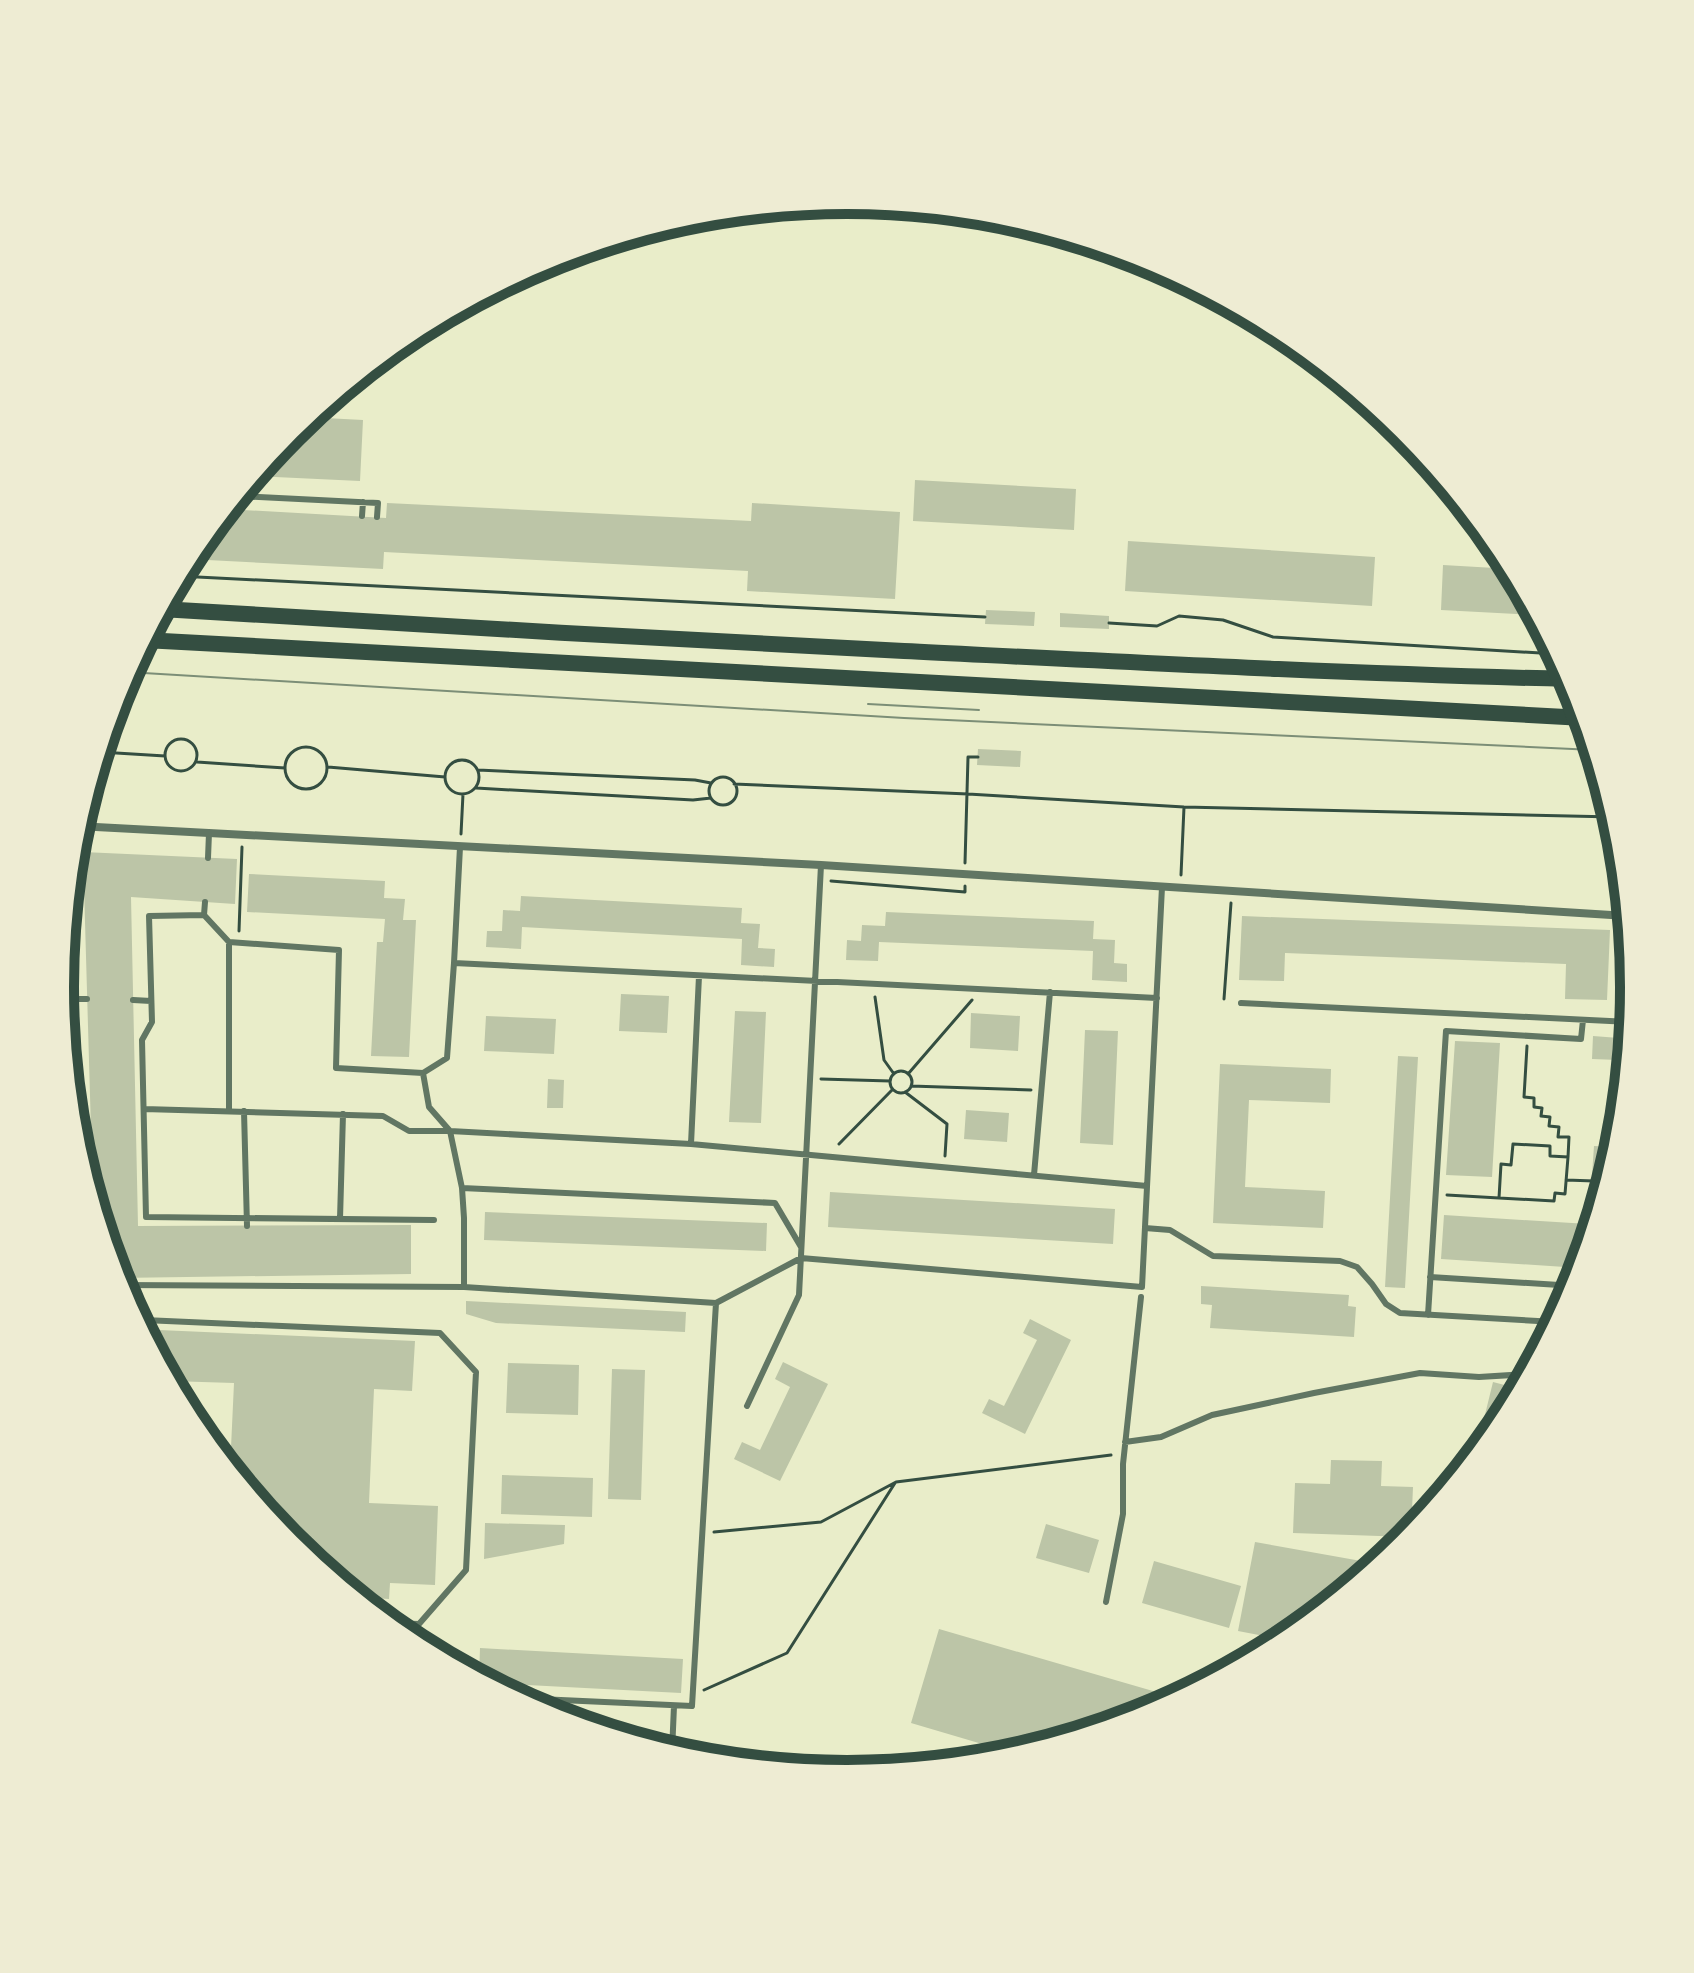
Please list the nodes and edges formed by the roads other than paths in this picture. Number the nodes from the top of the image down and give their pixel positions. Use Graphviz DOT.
graph roads {
  1 [pos="250,497"];
  2 [pos="363,502"];
  3 [pos="362,516"];
  4 [pos="377,517"];
  5 [pos="173,610"];
  6 [pos="156,641"];
  7 [pos="1555,679"];
  8 [pos="1571,717"];
  9 [pos="91,829"];
  10 [pos="209,833"];
  11 [pos="460,847"];
  12 [pos="208,858"];
  13 [pos="821,865"];
  14 [pos="1162,887"];
  15 [pos="205,902"];
  16 [pos="204,915"];
  17 [pos="1616,915"];
  18 [pos="229,942"];
  19 [pos="454,963"];
  20 [pos="699,976"];
  21 [pos="815,980"];
  22 [pos="1050,992"];
  23 [pos="1157,998"];
  24 [pos="75,999"];
  25 [pos="87,999"];
  26 [pos="133,1000"];
  27 [pos="151,1001"];
  28 [pos="1241,1003"];
  29 [pos="1583,1020"];
  30 [pos="1619,1022"];
  31 [pos="423,1073"];
  32 [pos="144,1109"];
  33 [pos="229,1111"];
  34 [pos="244,1111"];
  35 [pos="343,1114"];
  36 [pos="450,1131"];
  37 [pos="691,1144"];
  38 [pos="806,1154"];
  39 [pos="1034,1175"];
  40 [pos="1147,1186"];
  41 [pos="462,1188"];
  42 [pos="247,1218"];
  43 [pos="340,1219"];
  44 [pos="434,1220"];
  45 [pos="247,1226"];
  46 [pos="1145,1228"];
  47 [pos="1433,1241"];
  48 [pos="1442,1241"];
  49 [pos="802,1247"];
  50 [pos="1432,1251"];
  51 [pos="1442,1251"];
  52 [pos="801,1258"];
  53 [pos="247,1275"];
  54 [pos="1430,1277"];
  55 [pos="134,1285"];
  56 [pos="1560,1285"];
  57 [pos="247,1286"];
  58 [pos="464,1287"];
  59 [pos="1141,1297"];
  60 [pos="716,1303"];
  61 [pos="1428,1315"];
  62 [pos="150,1320"];
  63 [pos="1543,1321"];
  64 [pos="1515,1375"];
  65 [pos="747,1406"];
  66 [pos="1125,1442"];
  67 [pos="1106,1602"];
  68 [pos="410,1624"];
  69 [pos="548,1700"];
  70 [pos="674,1706"];
  71 [pos="673,1739"];
  1 -- 2 [label="lane"];
  2 -- 3 [label="lane"];
  2 -- 4 [label="lane"];
  5 -- 7 [label="main road"];
  6 -- 8 [label="main road"];
  9 -- 10 [label="street"];
  10 -- 11 [label="street"];
  10 -- 12 [label="lane"];
  11 -- 13 [label="street"];
  11 -- 19 [label="lane"];
  13 -- 14 [label="street"];
  13 -- 21 [label="lane"];
  14 -- 17 [label="street"];
  14 -- 23 [label="lane"];
  15 -- 16 [label="lane"];
  16 -- 18 [label="lane"];
  16 -- 27 [label="lane"];
  18 -- 31 [label="lane"];
  18 -- 33 [label="lane"];
  19 -- 20 [label="lane"];
  19 -- 31 [label="lane"];
  20 -- 21 [label="lane"];
  20 -- 37 [label="lane"];
  21 -- 22 [label="lane"];
  21 -- 38 [label="lane"];
  22 -- 23 [label="lane"];
  22 -- 39 [label="lane"];
  23 -- 40 [label="lane"];
  24 -- 25 [label="lane"];
  26 -- 27 [label="lane"];
  27 -- 32 [label="lane"];
  28 -- 29 [label="lane"];
  29 -- 30 [label="lane"];
  29 -- 47 [label="lane"];
  31 -- 36 [label="lane"];
  32 -- 33 [label="lane"];
  32 -- 42 [label="lane"];
  33 -- 34 [label="lane"];
  34 -- 35 [label="lane"];
  34 -- 42 [label="lane"];
  35 -- 36 [label="lane"];
  35 -- 43 [label="lane"];
  36 -- 37 [label="lane"];
  36 -- 41 [label="lane"];
  37 -- 38 [label="lane"];
  38 -- 39 [label="lane"];
  38 -- 49 [label="lane"];
  39 -- 40 [label="lane"];
  40 -- 46 [label="lane"];
  41 -- 49 [label="lane"];
  41 -- 58 [label="lane"];
  42 -- 43 [label="lane"];
  42 -- 45 [label="lane"];
  43 -- 44 [label="lane"];
  46 -- 52 [label="lane"];
  46 -- 61 [label="lane"];
  47 -- 48 [label="lane"];
  47 -- 50 [label="lane"];
  49 -- 52 [label="lane"];
  50 -- 51 [label="lane"];
  50 -- 54 [label="lane"];
  52 -- 60 [label="lane"];
  52 -- 65 [label="lane"];
  53 -- 57 [label="lane"];
  54 -- 56 [label="lane"];
  54 -- 61 [label="lane"];
  55 -- 57 [label="lane"];
  57 -- 58 [label="lane"];
  58 -- 60 [label="lane"];
  59 -- 66 [label="lane"];
  60 -- 70 [label="lane"];
  61 -- 63 [label="lane"];
  62 -- 68 [label="lane"];
  64 -- 66 [label="lane"];
  66 -- 67 [label="lane"];
  69 -- 70 [label="lane"];
  70 -- 71 [label="lane"];
}
